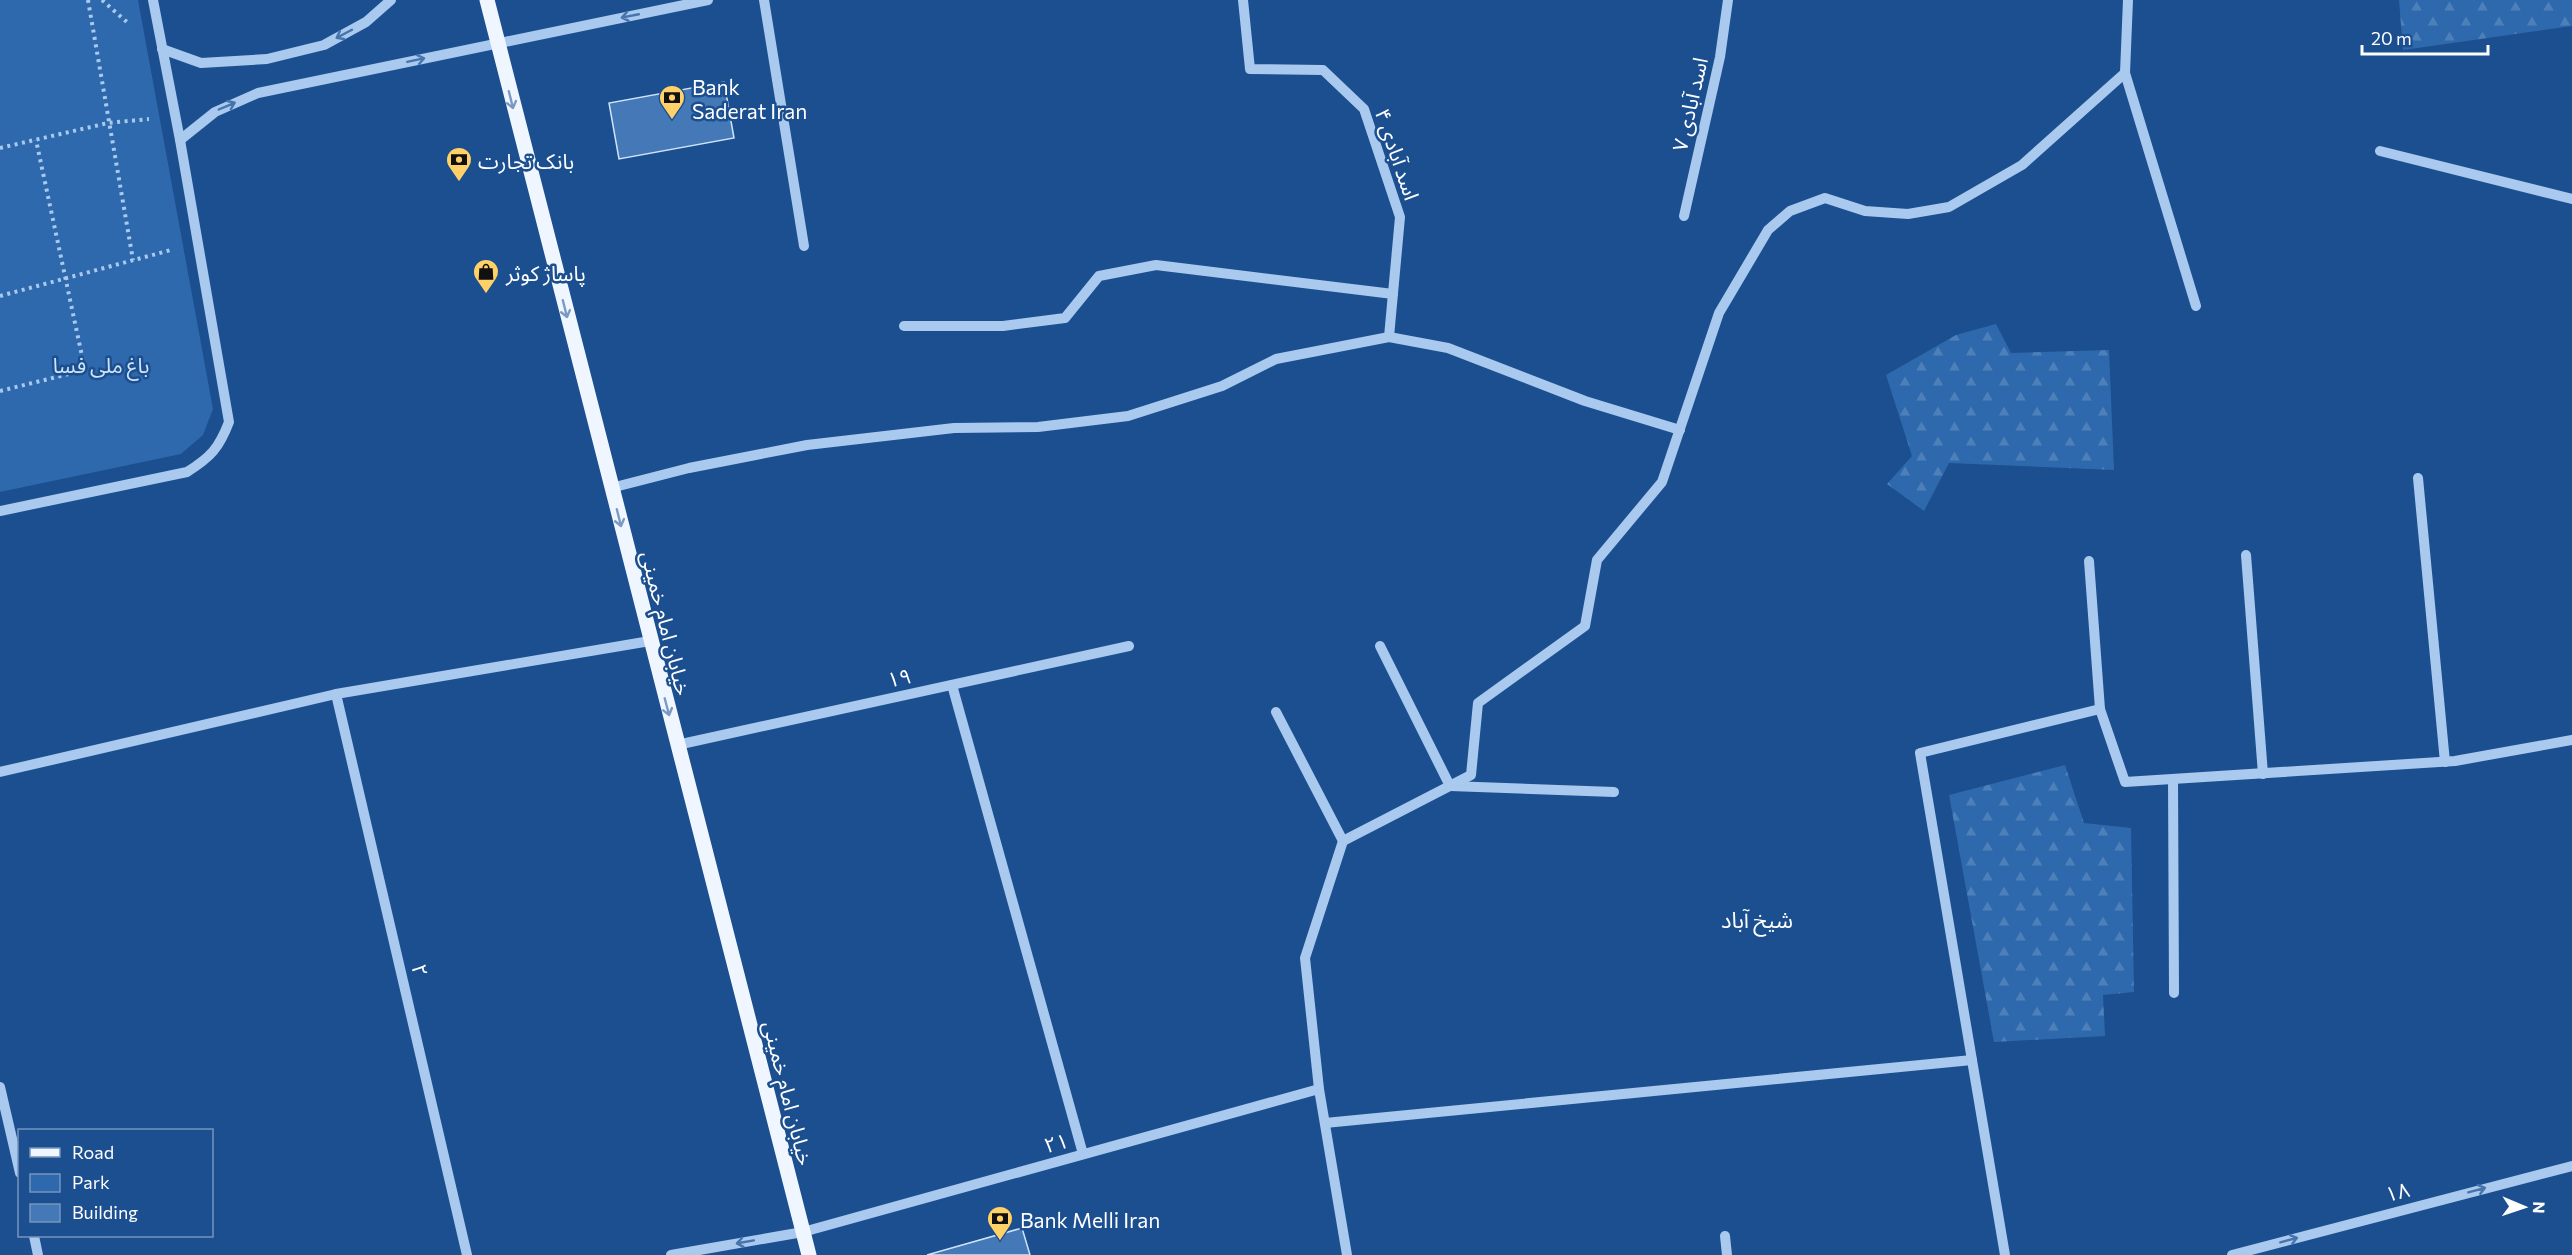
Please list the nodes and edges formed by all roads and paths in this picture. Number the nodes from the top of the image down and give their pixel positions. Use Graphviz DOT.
graph roads {
  1 [pos="88,0"];
  2 [pos="153,0"];
  3 [pos="391,0"];
  4 [pos="487,0"];
  5 [pos="708,0"];
  6 [pos="764,0"];
  7 [pos="1243,0"];
  8 [pos="1728,0"];
  9 [pos="2128,0"];
  10 [pos="497,43"];
  11 [pos="162,49"];
  12 [pos="2125,73"];
  13 [pos="175,116"];
  14 [pos="108,123"];
  15 [pos="36,140"];
  16 [pos="180,140"];
  17 [pos="0,148"];
  18 [pos="2380,151"];
  19 [pos="2572,199"];
  20 [pos="1683,216"];
  21 [pos="197,242"];
  22 [pos="804,246"];
  23 [pos="133,260"];
  24 [pos="66,278"];
  25 [pos="1393,294"];
  26 [pos="0,296"];
  27 [pos="2196,306"];
  28 [pos="904,326"];
  29 [pos="1389,338"];
  30 [pos="0,392"];
  31 [pos="1680,430"];
  32 [pos="2418,478"];
  33 [pos="611,488"];
  34 [pos="0,511"];
  35 [pos="2246,555"];
  36 [pos="2089,561"];
  37 [pos="650,641"];
  38 [pos="1129,646"];
  39 [pos="1380,646"];
  40 [pos="952,685"];
  41 [pos="336,694"];
  42 [pos="2100,709"];
  43 [pos="1276,712"];
  44 [pos="2572,740"];
  45 [pos="677,745"];
  46 [pos="2445,762"];
  47 [pos="0,772"];
  48 [pos="2263,774"];
  49 [pos="2173,779"];
  50 [pos="1450,786"];
  51 [pos="1614,792"];
  52 [pos="1343,841"];
  53 [pos="2174,993"];
  54 [pos="1972,1059"];
  55 [pos="0,1087"];
  56 [pos="1319,1089"];
  57 [pos="1324,1123"];
  58 [pos="1083,1154"];
  59 [pos="18,1164"];
  60 [pos="2572,1166"];
  61 [pos="803,1232"];
  62 [pos="1725,1236"];
  63 [pos="34,1237"];
  64 [pos="38,1255"];
  65 [pos="467,1255"];
  66 [pos="671,1255"];
  67 [pos="809,1255"];
  68 [pos="1347,1255"];
  69 [pos="1727,1255"];
  70 [pos="2006,1255"];
  71 [pos="2232,1255"];
  1 -- 14 [label="path"];
  2 -- 11 [label="street"];
  3 -- 11 [label="street, one-way"];
  4 -- 10 [label="main road, خیابان امام خمینی"];
  5 -- 10 [label="street, one-way"];
  6 -- 22 [label="street"];
  7 -- 25 [label="street, اسد آبادی ۴"];
  8 -- 20 [label="street, اسد آبادی ۷"];
  9 -- 12 [label="street"];
  16 -- 10 [label="street, one-way"];
  10 -- 33 [label="main road, خیابان امام خمینی, one-way"];
  11 -- 13 [label="street"];
  12 -- 27 [label="street"];
  12 -- 31 [label="street"];
  13 -- 14 [label="path"];
  13 -- 16 [label="street"];
  14 -- 15 [label="path"];
  14 -- 23 [label="path"];
  15 -- 17 [label="path"];
  15 -- 24 [label="path"];
  16 -- 21 [label="street"];
  18 -- 19 [label="street"];
  21 -- 23 [label="path"];
  21 -- 34 [label="street"];
  23 -- 24 [label="path"];
  24 -- 26 [label="path"];
  24 -- 30 [label="path"];
  25 -- 28 [label="street"];
  25 -- 29 [label="street, اسد آبادی ۴"];
  29 -- 31 [label="street"];
  29 -- 33 [label="street"];
  31 -- 50 [label="street"];
  32 -- 46 [label="street"];
  33 -- 37 [label="main road, خیابان امام خمینی, one-way"];
  35 -- 48 [label="street"];
  36 -- 42 [label="street"];
  37 -- 41 [label="street"];
  37 -- 45 [label="main road, خیابان امام خمینی, one-way"];
  38 -- 40 [label="street, ۱۹"];
  39 -- 50 [label="street"];
  40 -- 45 [label="street, ۱۹"];
  40 -- 58 [label="street"];
  41 -- 47 [label="street"];
  41 -- 65 [label="street, ۲"];
  42 -- 49 [label="street"];
  42 -- 54 [label="street"];
  43 -- 52 [label="street"];
  44 -- 46 [label="street"];
  45 -- 61 [label="main road, خیابان امام خمینی"];
  46 -- 48 [label="street"];
  48 -- 49 [label="street"];
  49 -- 53 [label="street"];
  50 -- 51 [label="street"];
  50 -- 52 [label="street"];
  52 -- 56 [label="street"];
  54 -- 57 [label="street"];
  54 -- 70 [label="street"];
  55 -- 59 [label="street"];
  56 -- 57 [label="street"];
  56 -- 58 [label="street, ۲۱"];
  57 -- 68 [label="street"];
  58 -- 61 [label="street, ۲۱"];
  71 -- 60 [label="street, ۱۸, one-way"];
  61 -- 66 [label="street, ۲۱, one-way"];
  61 -- 67 [label="main road, خیابان امام خمینی"];
  62 -- 69 [label="street"];
  63 -- 64 [label="street"];
}
